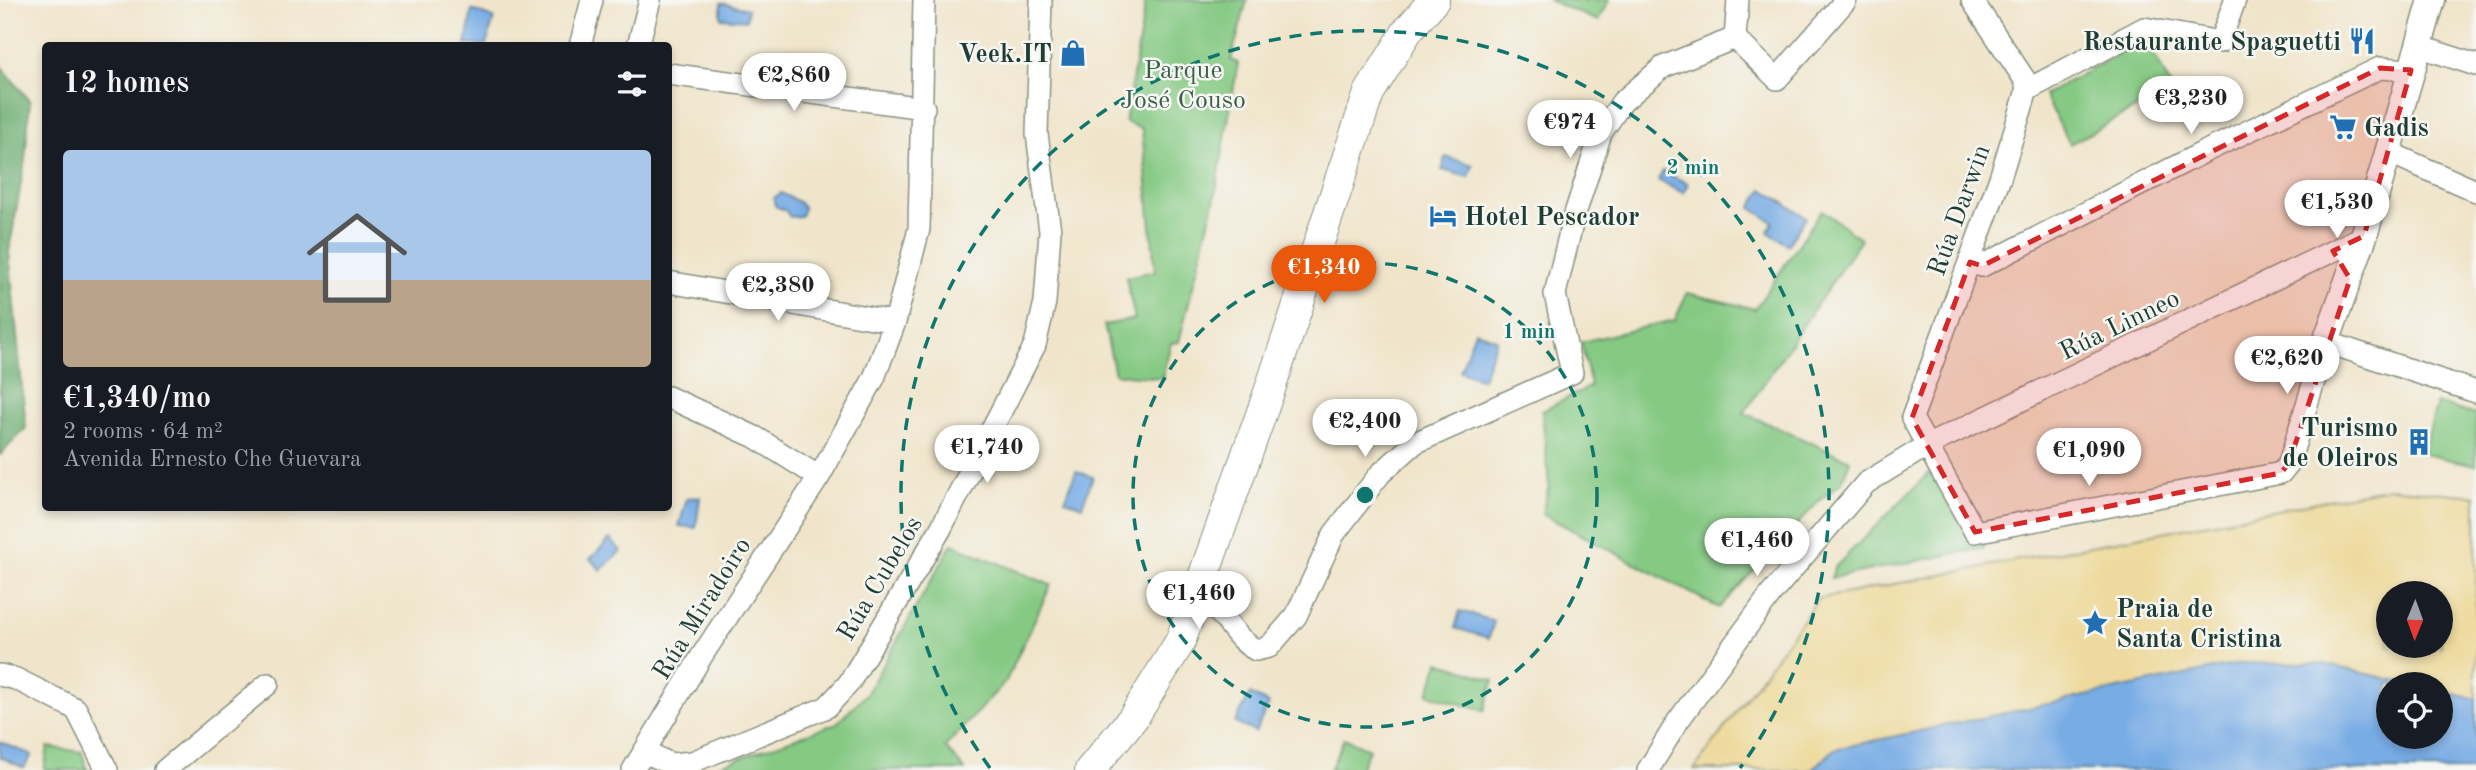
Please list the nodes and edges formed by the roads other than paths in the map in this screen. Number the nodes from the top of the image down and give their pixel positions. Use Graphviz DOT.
graph roads {
  1 [pos="592,0"];
  2 [pos="650,0"];
  3 [pos="923,0"];
  4 [pos="1041,0"];
  5 [pos="1434,0"];
  6 [pos="1738,0"];
  7 [pos="1846,0"];
  8 [pos="1972,0"];
  9 [pos="2235,0"];
  10 [pos="2432,0"];
  11 [pos="1735,38"];
  12 [pos="581,42"];
  13 [pos="639,42"];
  14 [pos="2414,58"];
  15 [pos="2476,65"];
  16 [pos="672,75"];
  17 [pos="2027,90"];
  18 [pos="924,108"];
  19 [pos="2388,152"];
  20 [pos="2476,191"];
  21 [pos="2364,236"];
  22 [pos="2333,251"];
  23 [pos="1970,262"];
  24 [pos="2350,279"];
  25 [pos="672,283"];
  26 [pos="895,322"];
  27 [pos="2326,342"];
  28 [pos="2476,392"];
  29 [pos="672,399"];
  30 [pos="1928,445"];
  31 [pos="819,477"];
  32 [pos="1197,600"];
  33 [pos="0,675"];
  34 [pos="268,684"];
  35 [pos="645,751"];
  36 [pos="107,770"];
  37 [pos="164,770"];
  38 [pos="633,770"];
  39 [pos="1090,770"];
  40 [pos="1648,770"];
  1 -- 12 [label="street"];
  2 -- 13 [label="street"];
  3 -- 18 [label="street, Rúa Miradoiro"];
  4 -- 35 [label="street, Rúa Cubelos"];
  5 -- 32 [label="main road"];
  6 -- 11 [label="street"];
  7 -- 11 [label="street"];
  8 -- 17 [label="street"];
  9 -- 17 [label="street"];
  10 -- 14 [label="street"];
  11 -- 32 [label="street"];
  14 -- 15 [label="street"];
  14 -- 19 [label="street"];
  14 -- 23 [label="street"];
  16 -- 18 [label="street"];
  17 -- 23 [label="street, Rúa Darwin"];
  18 -- 26 [label="street, Rúa Miradoiro"];
  19 -- 20 [label="street"];
  19 -- 21 [label="street"];
  21 -- 22 [label="street, Rúa Linneo"];
  21 -- 24 [label="street"];
  22 -- 24 [label="street"];
  22 -- 30 [label="street, Rúa Linneo"];
  23 -- 30 [label="street, Rúa Darwin"];
  24 -- 27 [label="street"];
  25 -- 26 [label="street"];
  26 -- 31 [label="street, Rúa Miradoiro"];
  27 -- 28 [label="street"];
  27 -- 30 [label="street"];
  29 -- 31 [label="street"];
  30 -- 40 [label="street, Rúa Linneo"];
  31 -- 35 [label="street, Rúa Miradoiro"];
  32 -- 39 [label="main road"];
  33 -- 36 [label="street"];
  34 -- 37 [label="street"];
  35 -- 38 [label="street, Rúa Miradoiro"];
}
